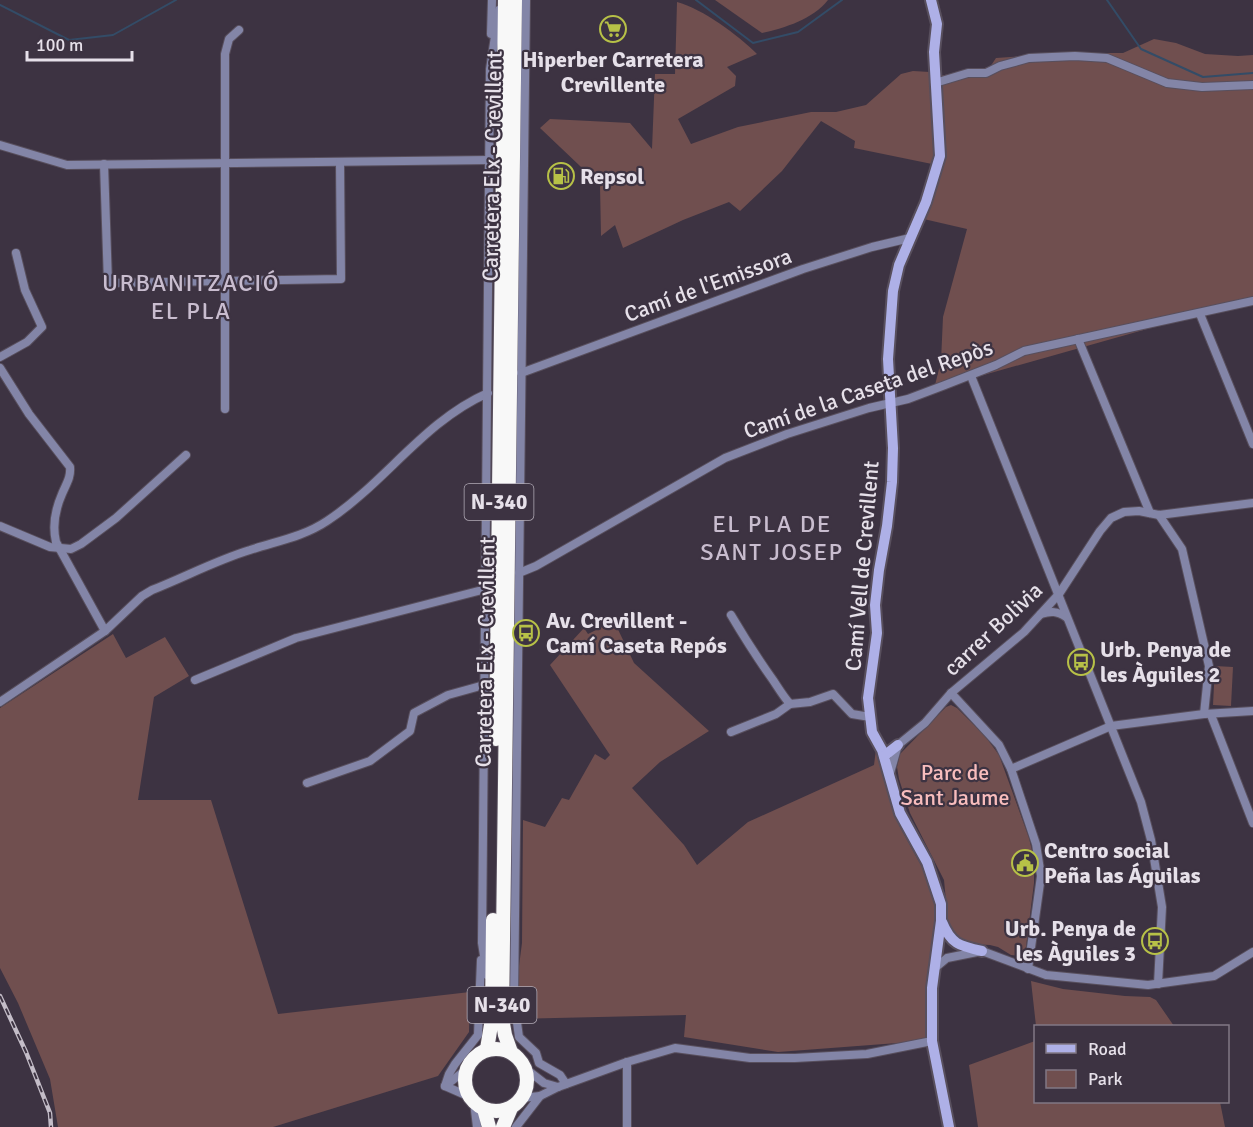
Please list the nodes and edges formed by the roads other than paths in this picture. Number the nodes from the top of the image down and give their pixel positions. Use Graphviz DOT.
graph roads {
  1 [pos="492,0"];
  2 [pos="503,0"];
  3 [pos="515,0"];
  4 [pos="525,0"];
  5 [pos="931,0"];
  6 [pos="239,30"];
  7 [pos="490,69"];
  8 [pos="935,83"];
  9 [pos="1253,85"];
  10 [pos="0,145"];
  11 [pos="490,160"];
  12 [pos="340,162"];
  13 [pos="224,163"];
  14 [pos="104,164"];
  15 [pos="910,238"];
  16 [pos="16,252"];
  17 [pos="224,280"];
  18 [pos="1253,302"];
  19 [pos="1200,314"];
  20 [pos="1078,339"];
  21 [pos="0,357"];
  22 [pos="0,368"];
  23 [pos="521,373"];
  24 [pos="971,376"];
  25 [pos="488,393"];
  26 [pos="890,403"];
  27 [pos="225,409"];
  28 [pos="1253,444"];
  29 [pos="186,455"];
  30 [pos="1253,503"];
  31 [pos="1155,514"];
  32 [pos="0,526"];
  33 [pos="61,549"];
  34 [pos="519,573"];
  35 [pos="486,589"];
  36 [pos="1059,594"];
  37 [pos="1040,614"];
  38 [pos="731,615"];
  39 [pos="1067,618"];
  40 [pos="105,631"];
  41 [pos="195,680"];
  42 [pos="484,686"];
  43 [pos="951,693"];
  44 [pos="0,702"];
  45 [pos="790,704"];
  46 [pos="1253,711"];
  47 [pos="1208,715"];
  48 [pos="870,717"];
  49 [pos="1111,726"];
  50 [pos="731,732"];
  51 [pos="898,745"];
  52 [pos="884,756"];
  53 [pos="1011,770"];
  54 [pos="890,773"];
  55 [pos="307,783"];
  56 [pos="1253,823"];
  57 [pos="515,889"];
  58 [pos="941,921"];
  59 [pos="952,941"];
  60 [pos="482,943"];
  61 [pos="937,946"];
  62 [pos="981,951"];
  63 [pos="1253,952"];
  64 [pos="503,956"];
  65 [pos="953,956"];
  66 [pos="934,968"];
  67 [pos="1028,969"];
  68 [pos="1158,984"];
  69 [pos="492,1005"];
  70 [pos="932,1041"];
  71 [pos="488,1050"];
  72 [pos="511,1052"];
  73 [pos="627,1062"];
  74 [pos="467,1069"];
  75 [pos="526,1070"];
  76 [pos="562,1085"];
  77 [pos="445,1086"];
  78 [pos="540,1096"];
  79 [pos="522,1098"];
  80 [pos="476,1103"];
  81 [pos="511,1108"];
  82 [pos="477,1127"];
  83 [pos="489,1127"];
  84 [pos="503,1127"];
  85 [pos="516,1127"];
  86 [pos="627,1127"];
  87 [pos="949,1127"];
  1 -- 7 [label="street"];
  2 -- 7 [label="street"];
  2 -- 69 [label="highway, Carretera Elx - Crevillent / N-340"];
  3 -- 64 [label="highway, Carretera Elx - Crevillent / N-340"];
  4 -- 23 [label="street"];
  5 -- 8 [label="street, Camí Vell de Crevillent"];
  6 -- 13 [label="street"];
  7 -- 11 [label="street"];
  8 -- 9 [label="street"];
  8 -- 15 [label="street, Camí Vell de Crevillent"];
  10 -- 14 [label="street"];
  11 -- 12 [label="street"];
  11 -- 25 [label="street"];
  12 -- 13 [label="street"];
  12 -- 17 [label="street"];
  13 -- 14 [label="street"];
  13 -- 17 [label="street"];
  14 -- 17 [label="street"];
  15 -- 23 [label="street, Camí de l'Emissora"];
  15 -- 26 [label="street, Camí Vell de Crevillent"];
  16 -- 21 [label="street"];
  17 -- 27 [label="street"];
  18 -- 19 [label="street, Camí de la Caseta del Repòs"];
  19 -- 20 [label="street, Camí de la Caseta del Repòs"];
  19 -- 28 [label="street"];
  20 -- 24 [label="street, Camí de la Caseta del Repòs"];
  20 -- 31 [label="street"];
  22 -- 33 [label="street"];
  23 -- 34 [label="street"];
  24 -- 26 [label="street, Camí de la Caseta del Repòs"];
  24 -- 36 [label="street"];
  25 -- 35 [label="street"];
  25 -- 40 [label="street"];
  26 -- 34 [label="street, Camí de la Caseta del Repòs"];
  26 -- 48 [label="street, Camí Vell de Crevillent"];
  29 -- 33 [label="street"];
  30 -- 31 [label="street, carrer Bolivia"];
  31 -- 36 [label="street, carrer Bolivia"];
  31 -- 47 [label="street"];
  32 -- 33 [label="street"];
  33 -- 40 [label="street"];
  34 -- 57 [label="street"];
  35 -- 41 [label="street"];
  35 -- 42 [label="street"];
  36 -- 37 [label="street, carrer Bolivia"];
  36 -- 39 [label="street"];
  37 -- 39 [label="street"];
  37 -- 43 [label="street, carrer Bolivia"];
  38 -- 45 [label="street"];
  39 -- 49 [label="street"];
  40 -- 44 [label="street"];
  42 -- 55 [label="street"];
  42 -- 60 [label="street"];
  43 -- 51 [label="street, carrer Bolivia"];
  43 -- 53 [label="street"];
  45 -- 48 [label="street"];
  45 -- 50 [label="street"];
  46 -- 47 [label="street"];
  47 -- 49 [label="street"];
  47 -- 56 [label="street"];
  48 -- 52 [label="street, Camí Vell de Crevillent"];
  49 -- 53 [label="street"];
  49 -- 68 [label="street"];
  51 -- 52 [label="street"];
  51 -- 54 [label="street"];
  52 -- 54 [label="street, Camí Vell de Crevillent"];
  53 -- 67 [label="street"];
  54 -- 58 [label="street, Camí Vell de Crevillent"];
  57 -- 64 [label="street"];
  57 -- 76 [label="street"];
  58 -- 59 [label="street"];
  58 -- 61 [label="street, Camí Vell de Crevillent"];
  59 -- 61 [label="street"];
  59 -- 62 [label="street"];
  60 -- 69 [label="street"];
  60 -- 77 [label="street"];
  61 -- 65 [label="street"];
  61 -- 66 [label="street, Camí Vell de Crevillent"];
  62 -- 65 [label="street"];
  62 -- 67 [label="street"];
  63 -- 68 [label="street"];
  64 -- 72 [label="highway, Carretera Elx - Crevillent / N-340"];
  65 -- 66 [label="street"];
  66 -- 70 [label="street, Camí Vell de Crevillent"];
  67 -- 68 [label="street"];
  69 -- 71 [label="highway, Carretera Elx - Crevillent / N-340"];
  70 -- 73 [label="street"];
  70 -- 87 [label="street, Camí Vell de Crevillent"];
  71 -- 72 [label="highway, N-340"];
  71 -- 74 [label="highway, N-340"];
  72 -- 75 [label="highway, N-340"];
  73 -- 76 [label="street"];
  73 -- 86 [label="street"];
  74 -- 77 [label="street"];
  74 -- 80 [label="highway"];
  75 -- 76 [label="street"];
  75 -- 79 [label="highway"];
  76 -- 78 [label="street"];
  77 -- 80 [label="street"];
  78 -- 79 [label="street"];
  78 -- 85 [label="street"];
  79 -- 81 [label="highway"];
  80 -- 81 [label="highway"];
  80 -- 82 [label="street"];
  80 -- 83 [label="highway"];
  81 -- 84 [label="highway"];
}
